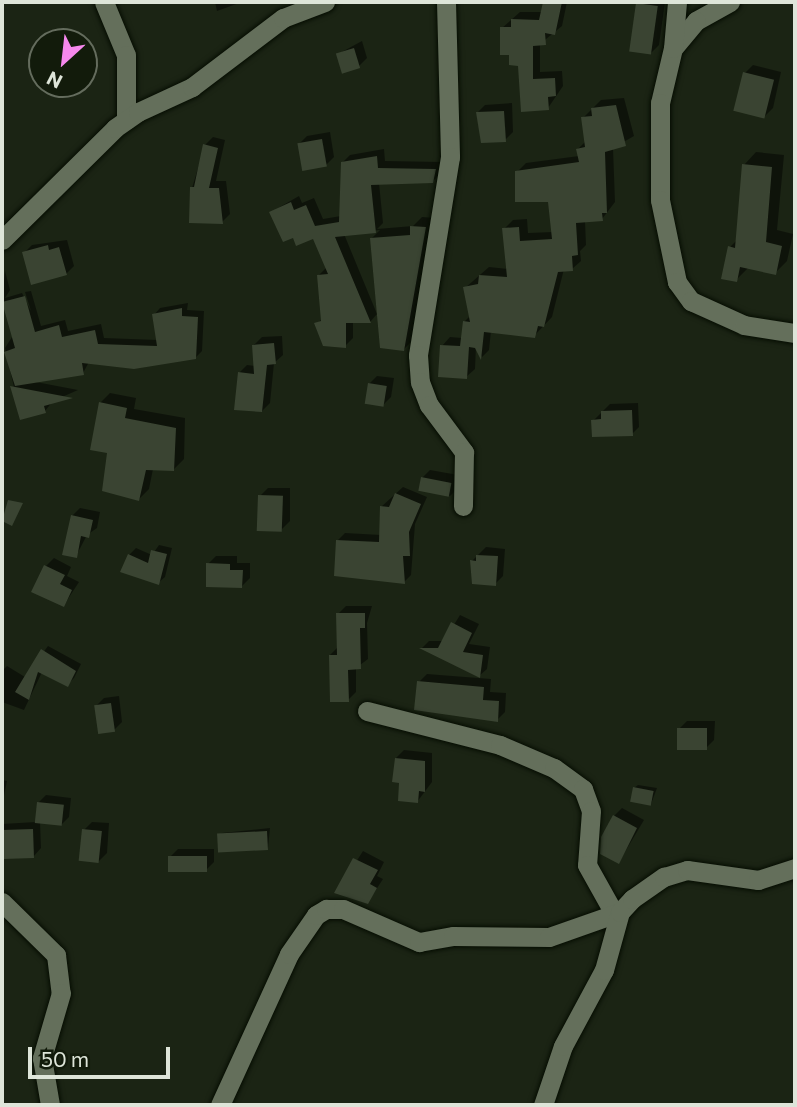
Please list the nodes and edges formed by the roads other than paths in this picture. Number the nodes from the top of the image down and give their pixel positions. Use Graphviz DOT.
graph roads {
  1 [pos="104,2"];
  2 [pos="318,2"];
  3 [pos="446,2"];
  4 [pos="677,2"];
  5 [pos="730,2"];
  6 [pos="673,48"];
  7 [pos="126,120"];
  8 [pos="2,240"];
  9 [pos="795,333"];
  10 [pos="463,506"];
  11 [pos="368,710"];
  12 [pos="795,868"];
  13 [pos="2,902"];
  14 [pos="618,914"];
  15 [pos="50,1105"];
  16 [pos="220,1105"];
  17 [pos="543,1105"];
  1 -- 7 [label="street"];
  2 -- 7 [label="street"];
  3 -- 10 [label="street"];
  4 -- 6 [label="street"];
  5 -- 6 [label="street"];
  6 -- 9 [label="street"];
  7 -- 8 [label="street"];
  11 -- 14 [label="street"];
  12 -- 14 [label="street"];
  13 -- 15 [label="street"];
  14 -- 16 [label="street"];
  14 -- 17 [label="street"];
}
